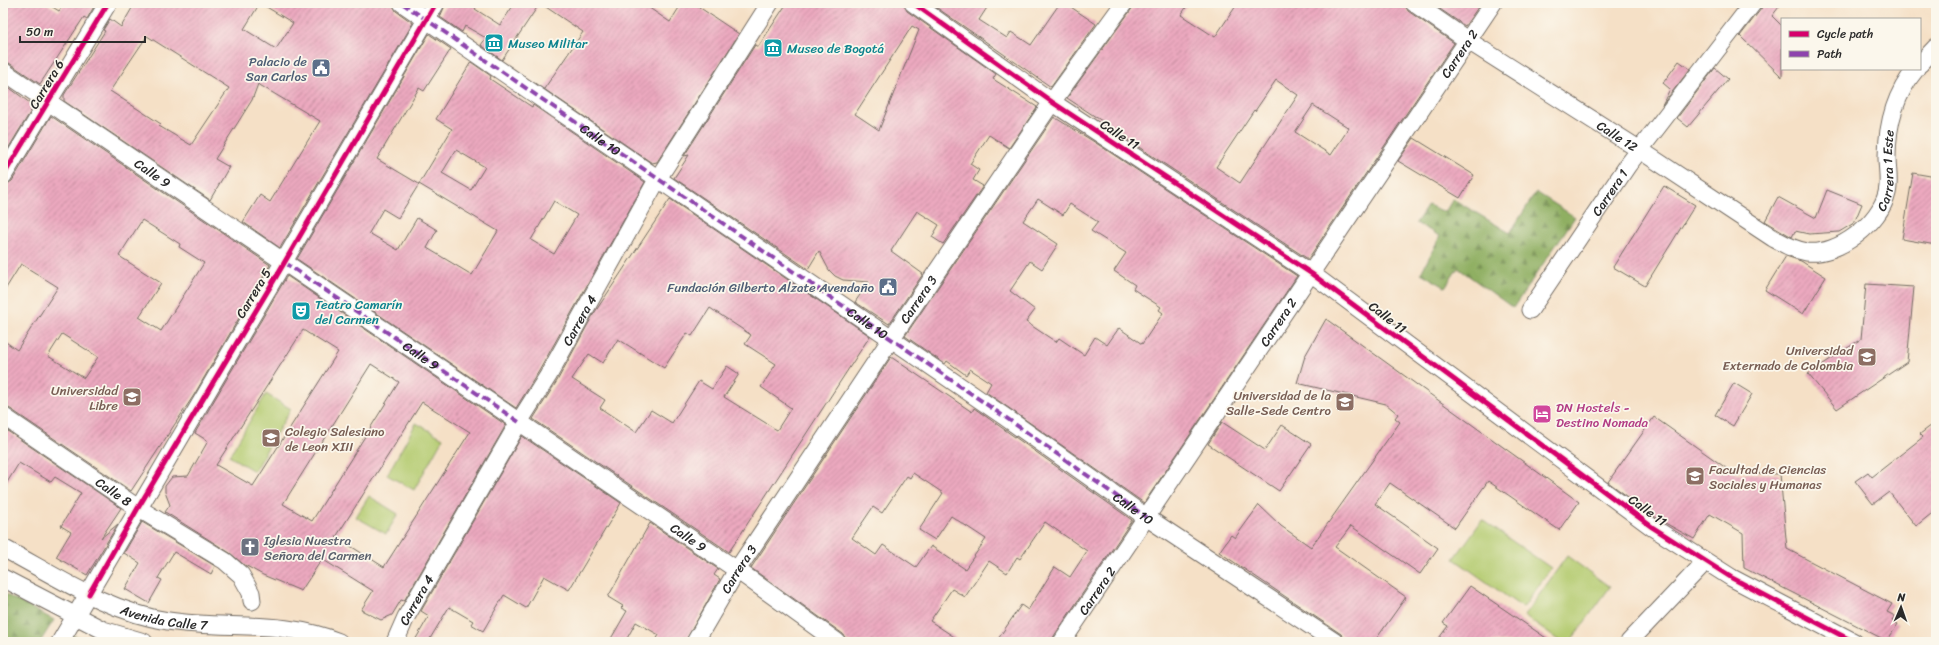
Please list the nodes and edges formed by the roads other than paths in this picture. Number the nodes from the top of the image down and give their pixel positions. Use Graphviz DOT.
graph roads {
  1 [pos="108,3"];
  2 [pos="402,3"];
  3 [pos="436,3"];
  4 [pos="770,3"];
  5 [pos="913,3"];
  6 [pos="1124,3"];
  7 [pos="1414,3"];
  8 [pos="1493,3"];
  9 [pos="1752,3"];
  10 [pos="425,18"];
  11 [pos="1467,40"];
  12 [pos="1936,47"];
  13 [pos="1921,63"];
  14 [pos="1915,70"];
  15 [pos="3,71"];
  16 [pos="48,101"];
  17 [pos="1052,102"];
  18 [pos="1640,150"];
  19 [pos="3,176"];
  20 [pos="658,180"];
  21 [pos="1827,251"];
  22 [pos="284,262"];
  23 [pos="1312,274"];
  24 [pos="1530,310"];
  25 [pos="891,339"];
  26 [pos="3,416"];
  27 [pos="519,422"];
  28 [pos="138,508"];
  29 [pos="1146,517"];
  30 [pos="3,548"];
  31 [pos="1706,562"];
  32 [pos="737,570"];
  33 [pos="3,578"];
  34 [pos="89,594"];
  35 [pos="252,601"];
  36 [pos="75,616"];
  37 [pos="60,642"];
  38 [pos="144,642"];
  39 [pos="339,642"];
  40 [pos="395,642"];
  41 [pos="695,642"];
  42 [pos="837,642"];
  43 [pos="1062,642"];
  44 [pos="1335,642"];
  45 [pos="1629,642"];
  46 [pos="1854,642"];
  1 -- 16 [label="street, Carrera 6"];
  2 -- 10 [label="street, Calle 10"];
  3 -- 10 [label="street, Carrera 5"];
  4 -- 20 [label="street, Carrera 4"];
  5 -- 17 [label="street, Calle 11"];
  6 -- 17 [label="street, Carrera 3"];
  7 -- 11 [label="street, Calle 12"];
  8 -- 11 [label="street, Carrera 2"];
  9 -- 18 [label="street, Carrera 1"];
  10 -- 20 [label="street, Calle 10"];
  10 -- 22 [label="street, Carrera 5"];
  11 -- 18 [label="street, Calle 12"];
  11 -- 23 [label="street, Carrera 2"];
  12 -- 13 [label="street"];
  14 -- 21 [label="street, Carrera 1 Este"];
  15 -- 16 [label="street, Calle 9"];
  16 -- 19 [label="street, Carrera 6"];
  16 -- 22 [label="street, Calle 9"];
  17 -- 23 [label="street, Calle 11"];
  17 -- 25 [label="street, Carrera 3"];
  18 -- 21 [label="street, Calle 12"];
  18 -- 24 [label="street, Carrera 1"];
  20 -- 25 [label="street, Calle 10"];
  20 -- 27 [label="street, Carrera 4"];
  22 -- 27 [label="street, Calle 9"];
  22 -- 28 [label="street, Carrera 5"];
  23 -- 29 [label="street, Carrera 2"];
  23 -- 31 [label="street, Calle 11"];
  25 -- 29 [label="street, Calle 10"];
  25 -- 32 [label="street, Carrera 3"];
  26 -- 28 [label="street, Calle 8"];
  27 -- 32 [label="street, Calle 9"];
  27 -- 40 [label="street, Carrera 4"];
  28 -- 34 [label="street, Carrera 5"];
  28 -- 35 [label="street, Calle 8"];
  29 -- 43 [label="street, Carrera 2"];
  29 -- 44 [label="street, Calle 10"];
  30 -- 34 [label="street, Avenida Calle 7"];
  31 -- 45 [label="street"];
  31 -- 46 [label="street, Calle 11"];
  32 -- 41 [label="street, Carrera 3"];
  32 -- 42 [label="street, Calle 9"];
  33 -- 36 [label="street, Avenida Calle 7"];
  34 -- 36 [label="street, Carrera 5"];
  34 -- 39 [label="street, Avenida Calle 7"];
  36 -- 37 [label="street, Carrera 5"];
  36 -- 38 [label="street, Avenida Calle 7"];
}
